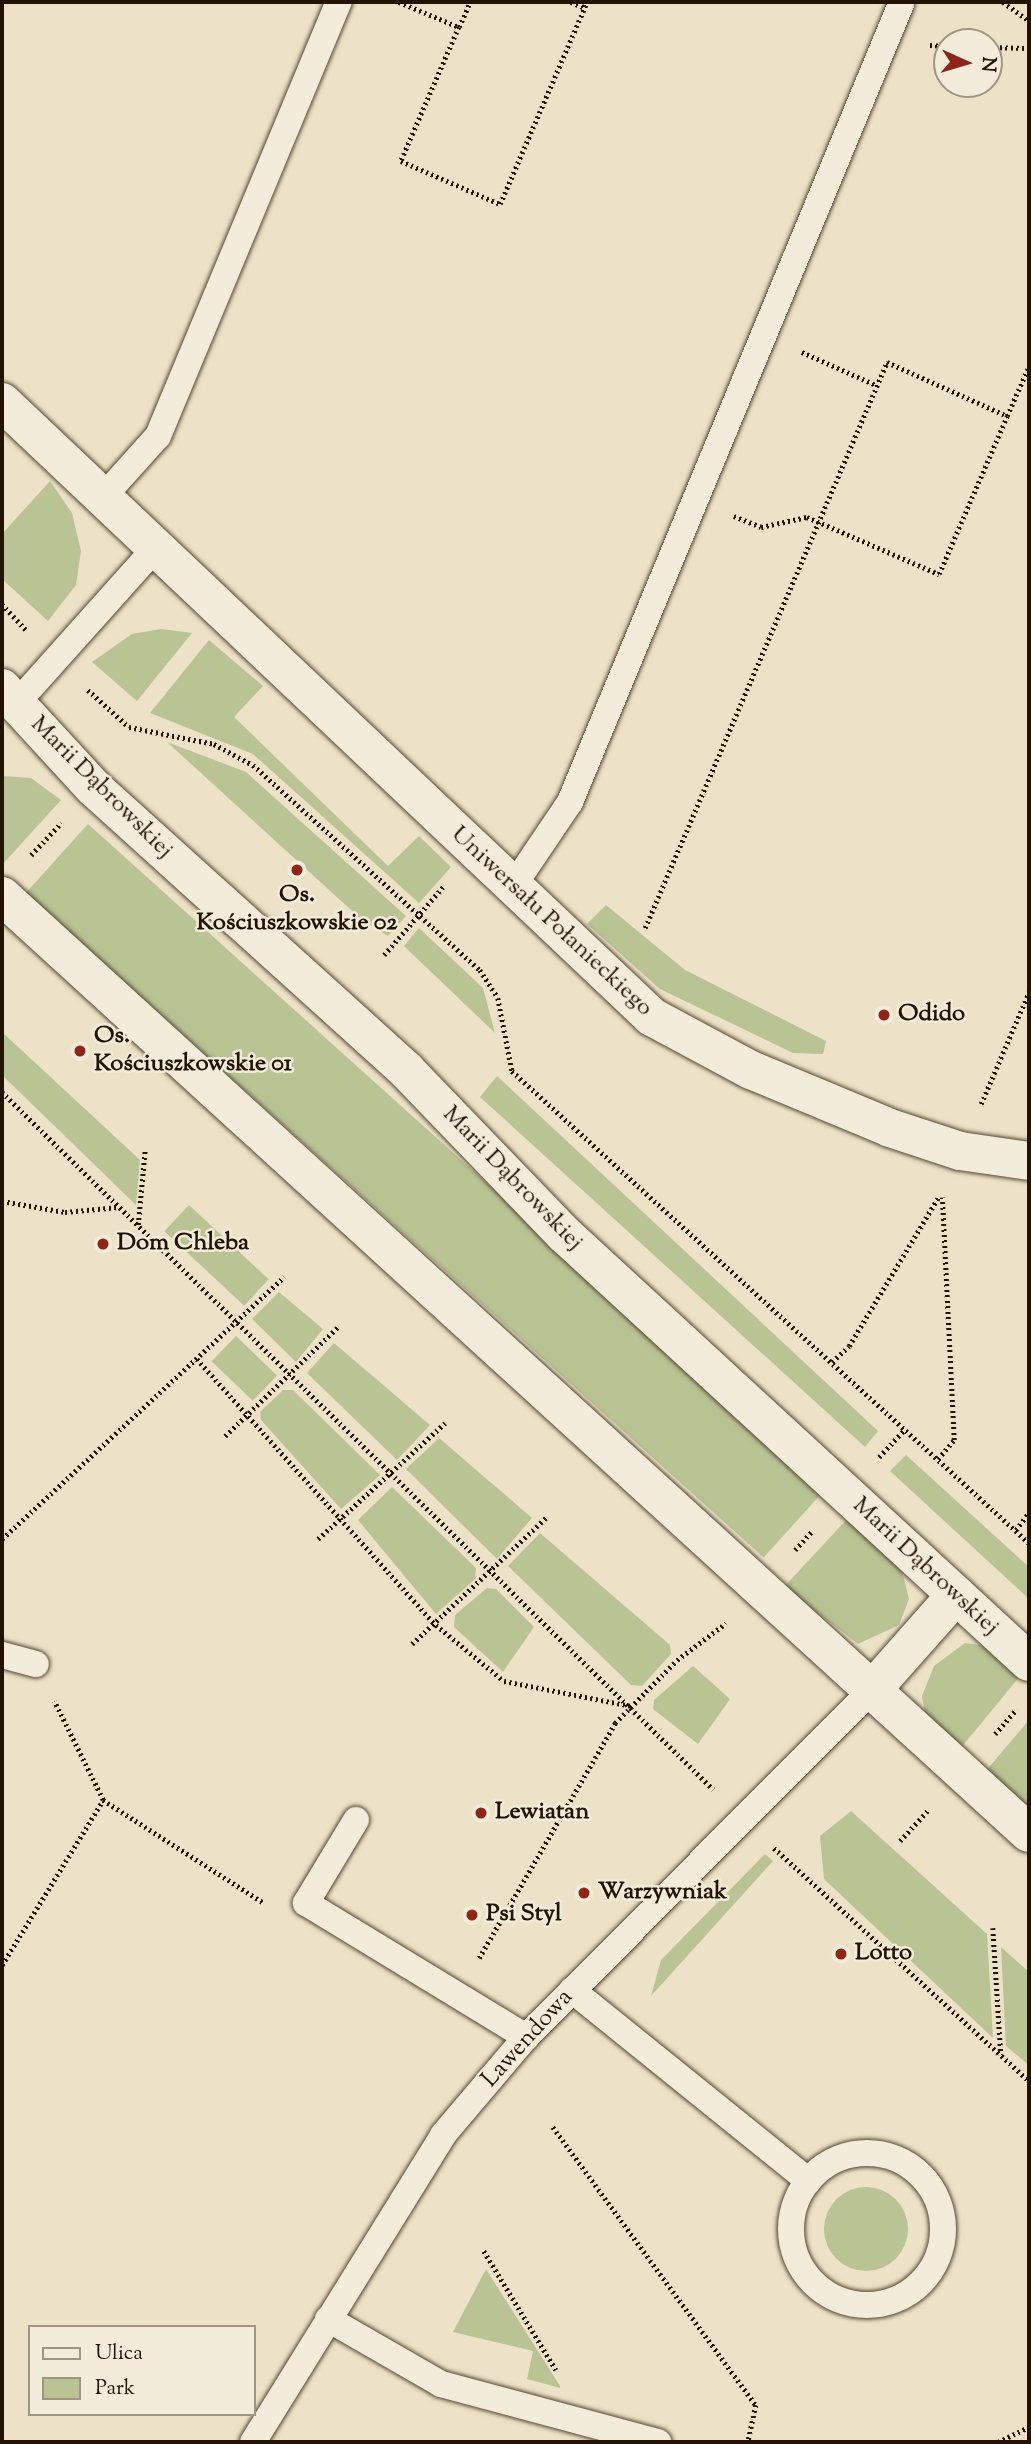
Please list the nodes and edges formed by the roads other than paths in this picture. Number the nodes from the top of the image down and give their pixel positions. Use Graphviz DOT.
graph roads {
  1 [pos="339,2"];
  2 [pos="901,4"];
  3 [pos="2,402"];
  4 [pos="105,495"];
  5 [pos="158,545"];
  6 [pos="7,704"];
  7 [pos="512,888"];
  8 [pos="2,896"];
  9 [pos="1029,1161"];
  10 [pos="956,1595"];
  11 [pos="2,1655"];
  12 [pos="1029,1662"];
  13 [pos="36,1664"];
  14 [pos="872,1690"];
  15 [pos="356,1820"];
  16 [pos="1029,1833"];
  17 [pos="572,1990"];
  18 [pos="526,2036"];
  19 [pos="809,2181"];
  20 [pos="328,2319"];
  21 [pos="253,2442"];
  22 [pos="659,2442"];
  1 -- 4 [label="lane"];
  2 -- 7 [label="lane"];
  3 -- 4 [label="street, Uniwersału Połanieckiego"];
  4 -- 5 [label="street, Uniwersału Połanieckiego"];
  5 -- 6 [label="lane"];
  5 -- 7 [label="street, Uniwersału Połanieckiego"];
  6 -- 10 [label="street, Marii Dąbrowskiej"];
  7 -- 9 [label="street, Uniwersału Połanieckiego"];
  8 -- 14 [label="street"];
  10 -- 12 [label="street, Marii Dąbrowskiej"];
  10 -- 14 [label="street"];
  11 -- 13 [label="lane"];
  14 -- 16 [label="street"];
  14 -- 17 [label="lane, Lawendowa"];
  15 -- 18 [label="lane"];
  17 -- 18 [label="lane, Lawendowa"];
  17 -- 19 [label="lane"];
  18 -- 20 [label="lane, Lawendowa"];
  19 -- 19 [label="lane"];
  20 -- 21 [label="lane, Lawendowa"];
  20 -- 22 [label="lane"];
}
